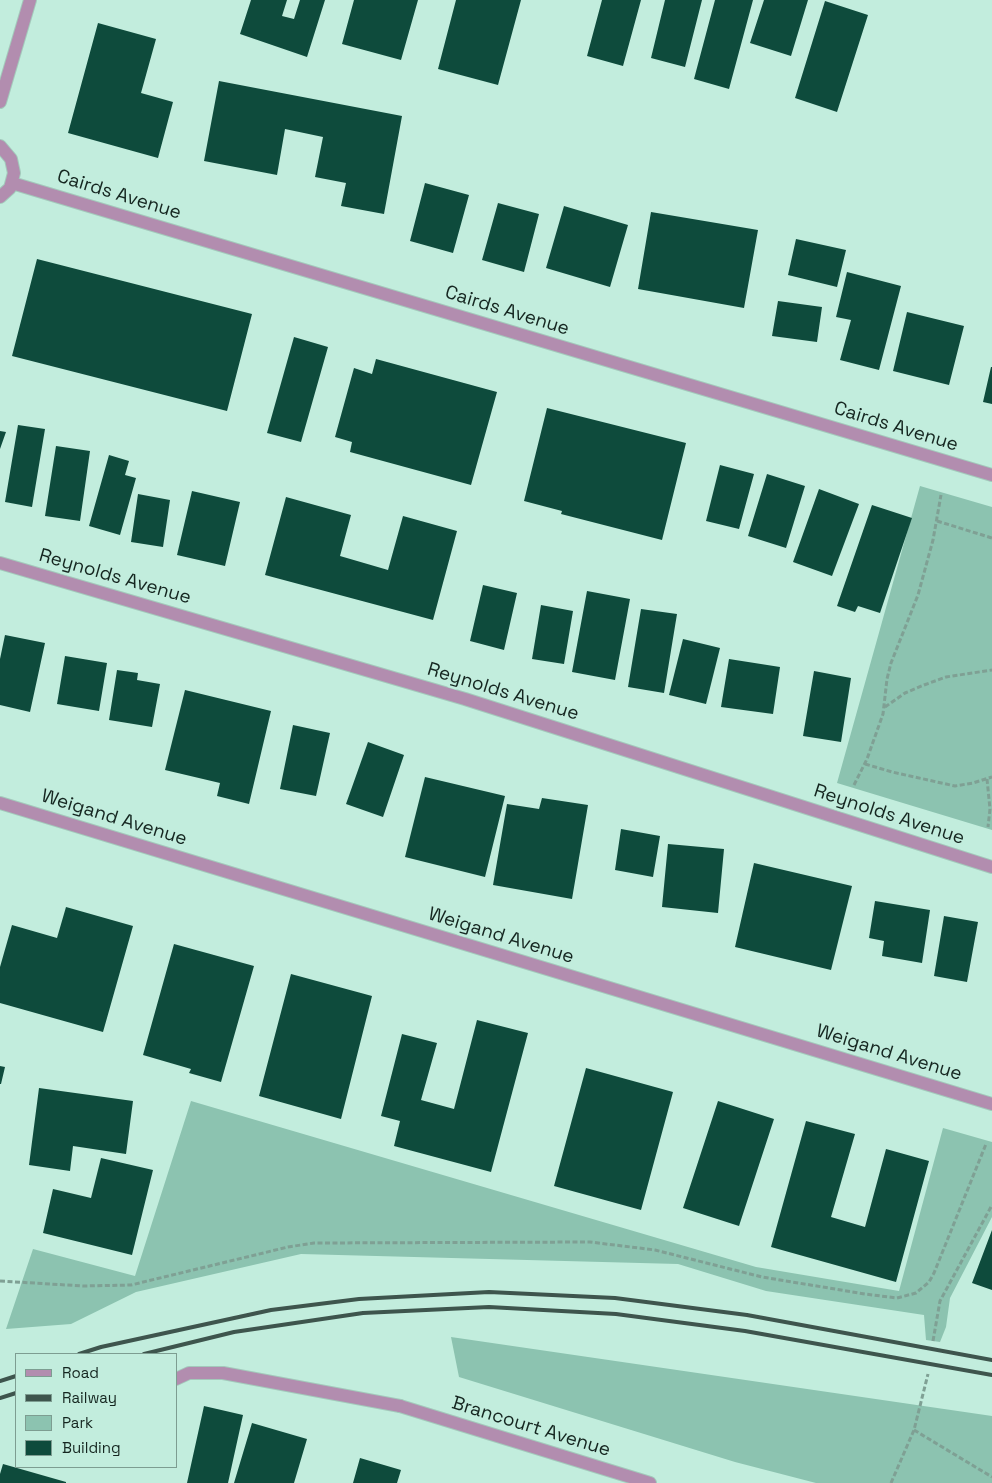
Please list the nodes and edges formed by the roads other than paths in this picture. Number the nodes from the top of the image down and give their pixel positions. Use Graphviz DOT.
graph roads {
  1 [pos="30,0"];
  2 [pos="0,102"];
  3 [pos="0,146"];
  4 [pos="12,183"];
  5 [pos="0,197"];
  6 [pos="992,475"];
  7 [pos="0,563"];
  8 [pos="0,804"];
  9 [pos="992,867"];
  10 [pos="992,1104"];
  11 [pos="178,1378"];
  12 [pos="650,1483"];
  1 -- 2 [label="street"];
  3 -- 4 [label="street"];
  4 -- 5 [label="street"];
  4 -- 6 [label="street, Cairds Avenue"];
  7 -- 9 [label="street, Reynolds Avenue"];
  8 -- 10 [label="street, Weigand Avenue"];
  11 -- 12 [label="street, Brancourt Avenue"];
}
